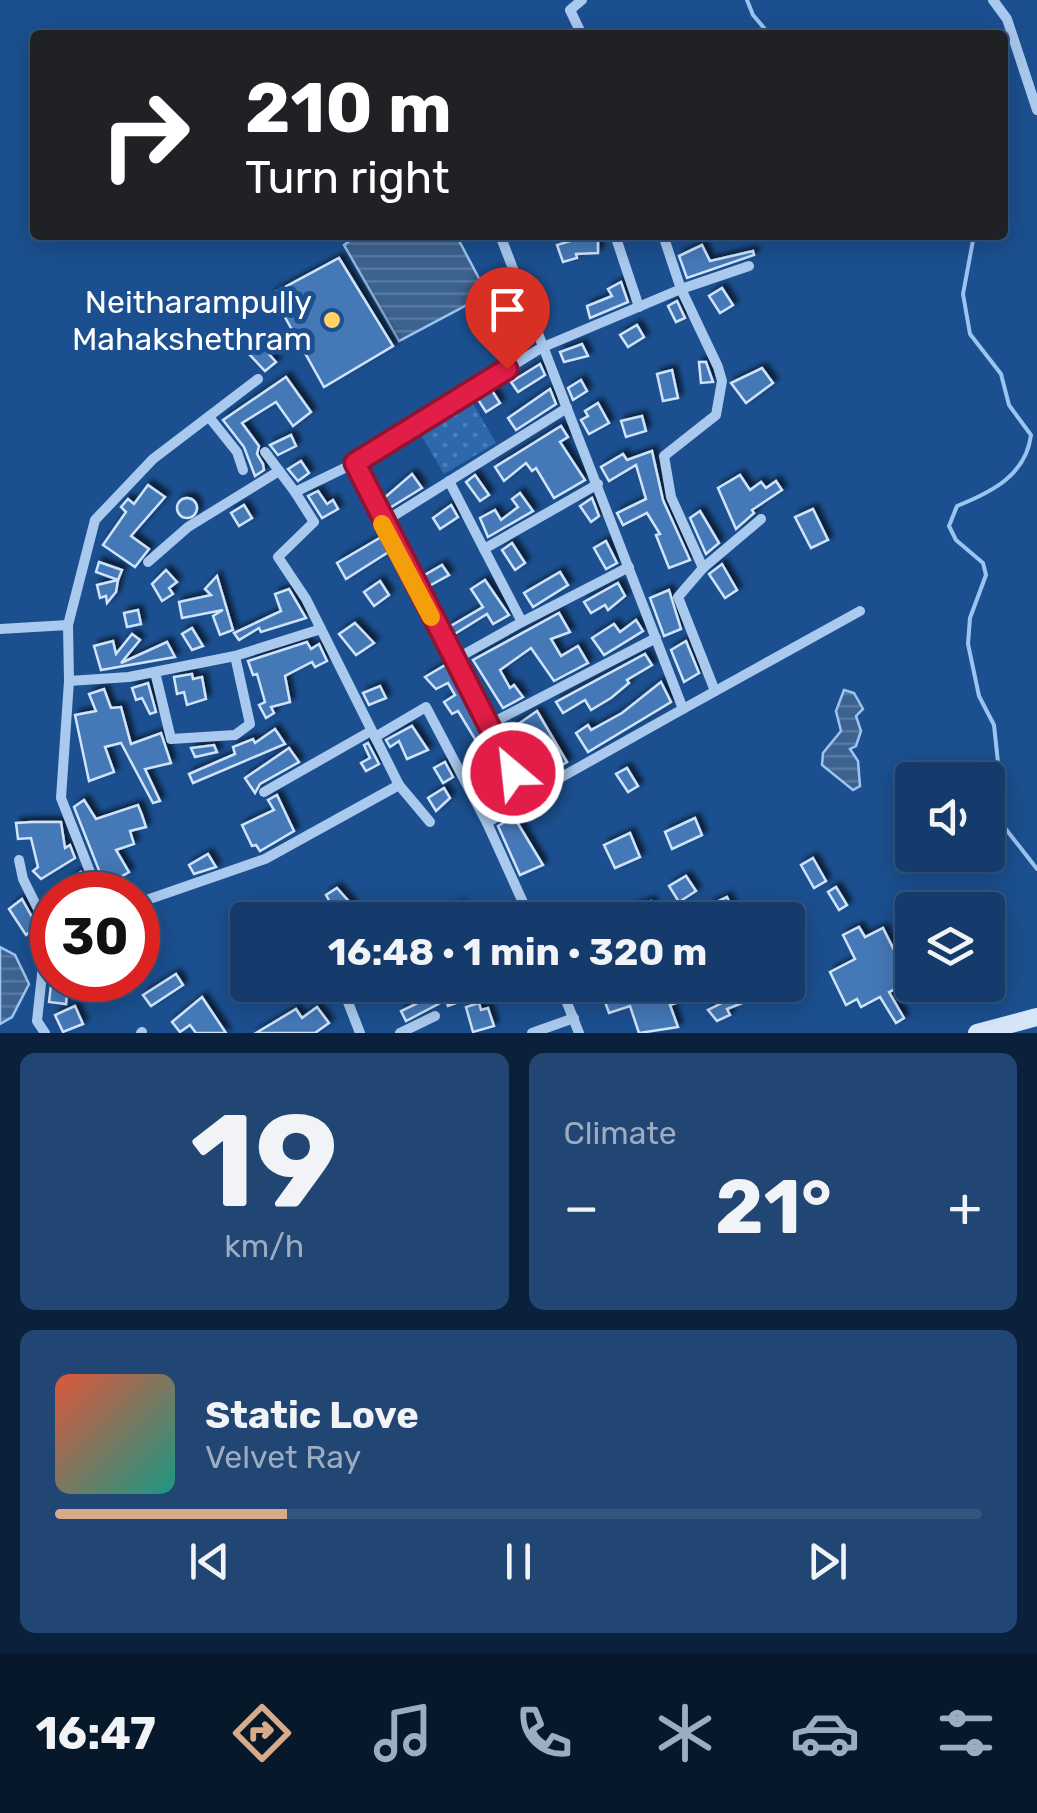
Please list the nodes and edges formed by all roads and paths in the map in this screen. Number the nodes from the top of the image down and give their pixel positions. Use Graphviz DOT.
graph roads {
  1 [pos="582,0"];
  2 [pos="993,0"];
  3 [pos="580,30"];
  4 [pos="1037,110"];
  5 [pos="502,240"];
  6 [pos="617,240"];
  7 [pos="666,240"];
  8 [pos="749,266"];
  9 [pos="681,289"];
  10 [pos="639,307"];
  11 [pos="540,348"];
  12 [pos="258,379"];
  13 [pos="567,408"];
  14 [pos="209,417"];
  15 [pos="265,452"];
  16 [pos="355,463"];
  17 [pos="242,470"];
  18 [pos="279,470"];
  19 [pos="450,481"];
  20 [pos="598,484"];
  21 [pos="295,492"];
  22 [pos="761,519"];
  23 [pos="382,523"];
  24 [pos="484,549"];
  25 [pos="148,562"];
  26 [pos="629,567"];
  27 [pos="703,568"];
  28 [pos="860,611"];
  29 [pos="522,622"];
  30 [pos="68,625"];
  31 [pos="0,629"];
  32 [pos="320,630"];
  33 [pos="656,638"];
  34 [pos="235,656"];
  35 [pos="454,660"];
  36 [pos="155,672"];
  37 [pos="70,682"];
  38 [pos="715,691"];
  39 [pos="683,709"];
  40 [pos="488,725"];
  41 [pos="373,734"];
  42 [pos="399,785"];
  43 [pos="264,792"];
  44 [pos="526,797"];
  45 [pos="430,822"];
  46 [pos="487,823"];
  47 [pos="18,860"];
  48 [pos="90,872"];
  49 [pos="30,893"];
  50 [pos="160,896"];
  51 [pos="523,902"];
  52 [pos="39,1002"];
  53 [pos="348,1002"];
  54 [pos="567,1002"];
  55 [pos="435,1016"];
  56 [pos="1037,1017"];
  57 [pos="574,1018"];
  58 [pos="45,1033"];
  59 [pos="360,1033"];
  60 [pos="400,1033"];
  61 [pos="532,1033"];
  62 [pos="579,1033"];
  63 [pos="977,1033"];
  1 -- 3 [label="street"];
  2 -- 4 [label="street"];
  5 -- 11 [label="street"];
  6 -- 10 [label="street"];
  7 -- 9 [label="street"];
  8 -- 9 [label="street"];
  9 -- 10 [label="street"];
  9 -- 27 [label="street"];
  10 -- 11 [label="street"];
  11 -- 13 [label="street"];
  11 -- 16 [label="street"];
  12 -- 14 [label="street"];
  13 -- 19 [label="street"];
  13 -- 20 [label="street"];
  14 -- 17 [label="street"];
  14 -- 30 [label="street"];
  15 -- 18 [label="street"];
  16 -- 21 [label="street"];
  16 -- 23 [label="street"];
  18 -- 21 [label="street"];
  18 -- 25 [label="street"];
  19 -- 23 [label="street"];
  19 -- 24 [label="street"];
  20 -- 24 [label="street"];
  20 -- 26 [label="street"];
  21 -- 32 [label="street"];
  22 -- 27 [label="street"];
  23 -- 35 [label="street"];
  24 -- 29 [label="street"];
  26 -- 29 [label="street"];
  26 -- 33 [label="street"];
  27 -- 38 [label="street"];
  28 -- 38 [label="street"];
  29 -- 35 [label="street"];
  30 -- 31 [label="street"];
  30 -- 37 [label="street"];
  32 -- 34 [label="street"];
  32 -- 41 [label="street"];
  33 -- 39 [label="street"];
  33 -- 40 [label="street"];
  34 -- 36 [label="street"];
  34 -- 36 [label="street"];
  35 -- 40 [label="street"];
  36 -- 37 [label="street"];
  37 -- 48 [label="street"];
  38 -- 39 [label="street"];
  39 -- 44 [label="street"];
  40 -- 44 [label="street"];
  41 -- 42 [label="street"];
  41 -- 43 [label="street"];
  41 -- 46 [label="street"];
  42 -- 45 [label="street"];
  42 -- 50 [label="street"];
  44 -- 46 [label="street"];
  46 -- 51 [label="street"];
  47 -- 49 [label="street"];
  52 -- 58 [label="street"];
  53 -- 59 [label="street"];
  54 -- 57 [label="street"];
  55 -- 60 [label="street"];
  56 -- 63 [label="main road"];
  57 -- 61 [label="street"];
  57 -- 62 [label="street"];
}
